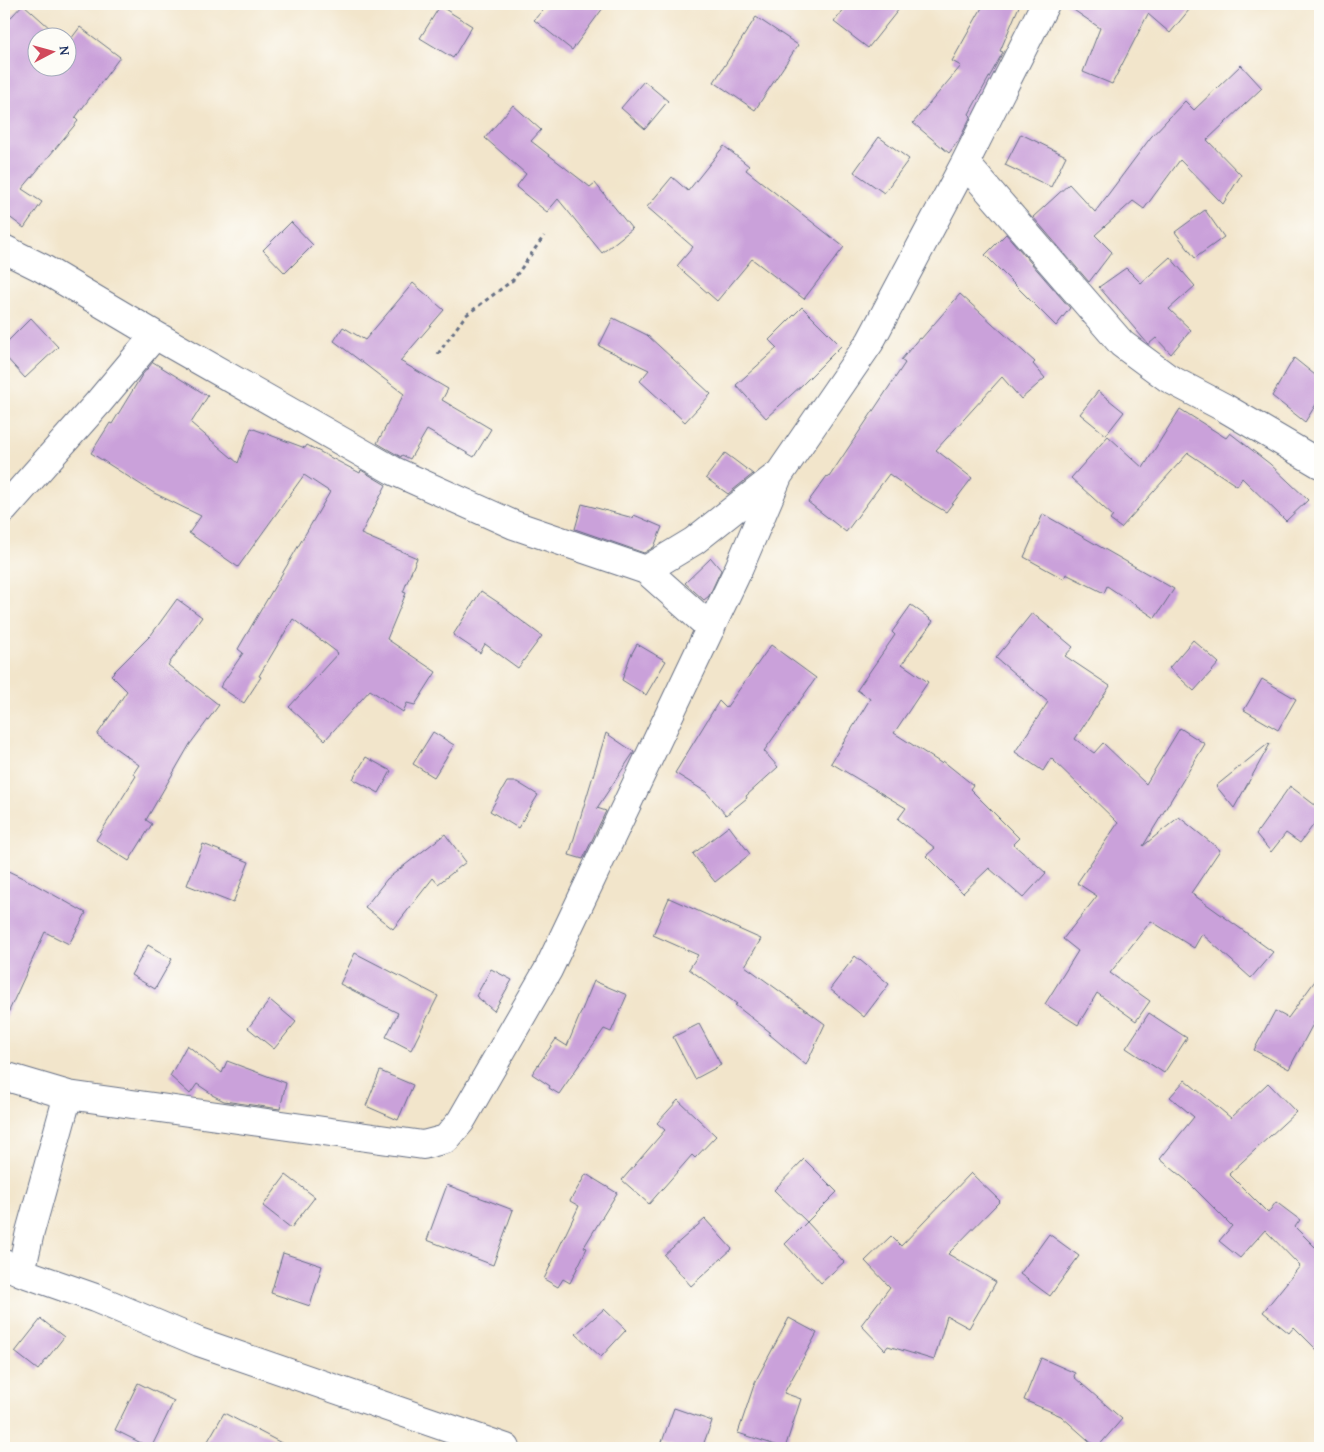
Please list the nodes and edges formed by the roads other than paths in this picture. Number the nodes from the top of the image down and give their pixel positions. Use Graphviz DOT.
graph roads {
  1 [pos="1045,4"];
  2 [pos="965,164"];
  3 [pos="4,248"];
  4 [pos="155,335"];
  5 [pos="1320,464"];
  6 [pos="780,473"];
  7 [pos="4,508"];
  8 [pos="646,570"];
  9 [pos="711,628"];
  10 [pos="4,1076"];
  11 [pos="68,1095"];
  12 [pos="12,1268"];
  13 [pos="506,1448"];
  1 -- 2 [label="street"];
  2 -- 5 [label="street"];
  2 -- 6 [label="street"];
  3 -- 4 [label="street"];
  4 -- 7 [label="street"];
  4 -- 8 [label="street"];
  6 -- 8 [label="street"];
  6 -- 9 [label="street"];
  8 -- 9 [label="street"];
  9 -- 11 [label="street"];
  10 -- 11 [label="street"];
  11 -- 12 [label="street"];
  12 -- 13 [label="street"];
}
